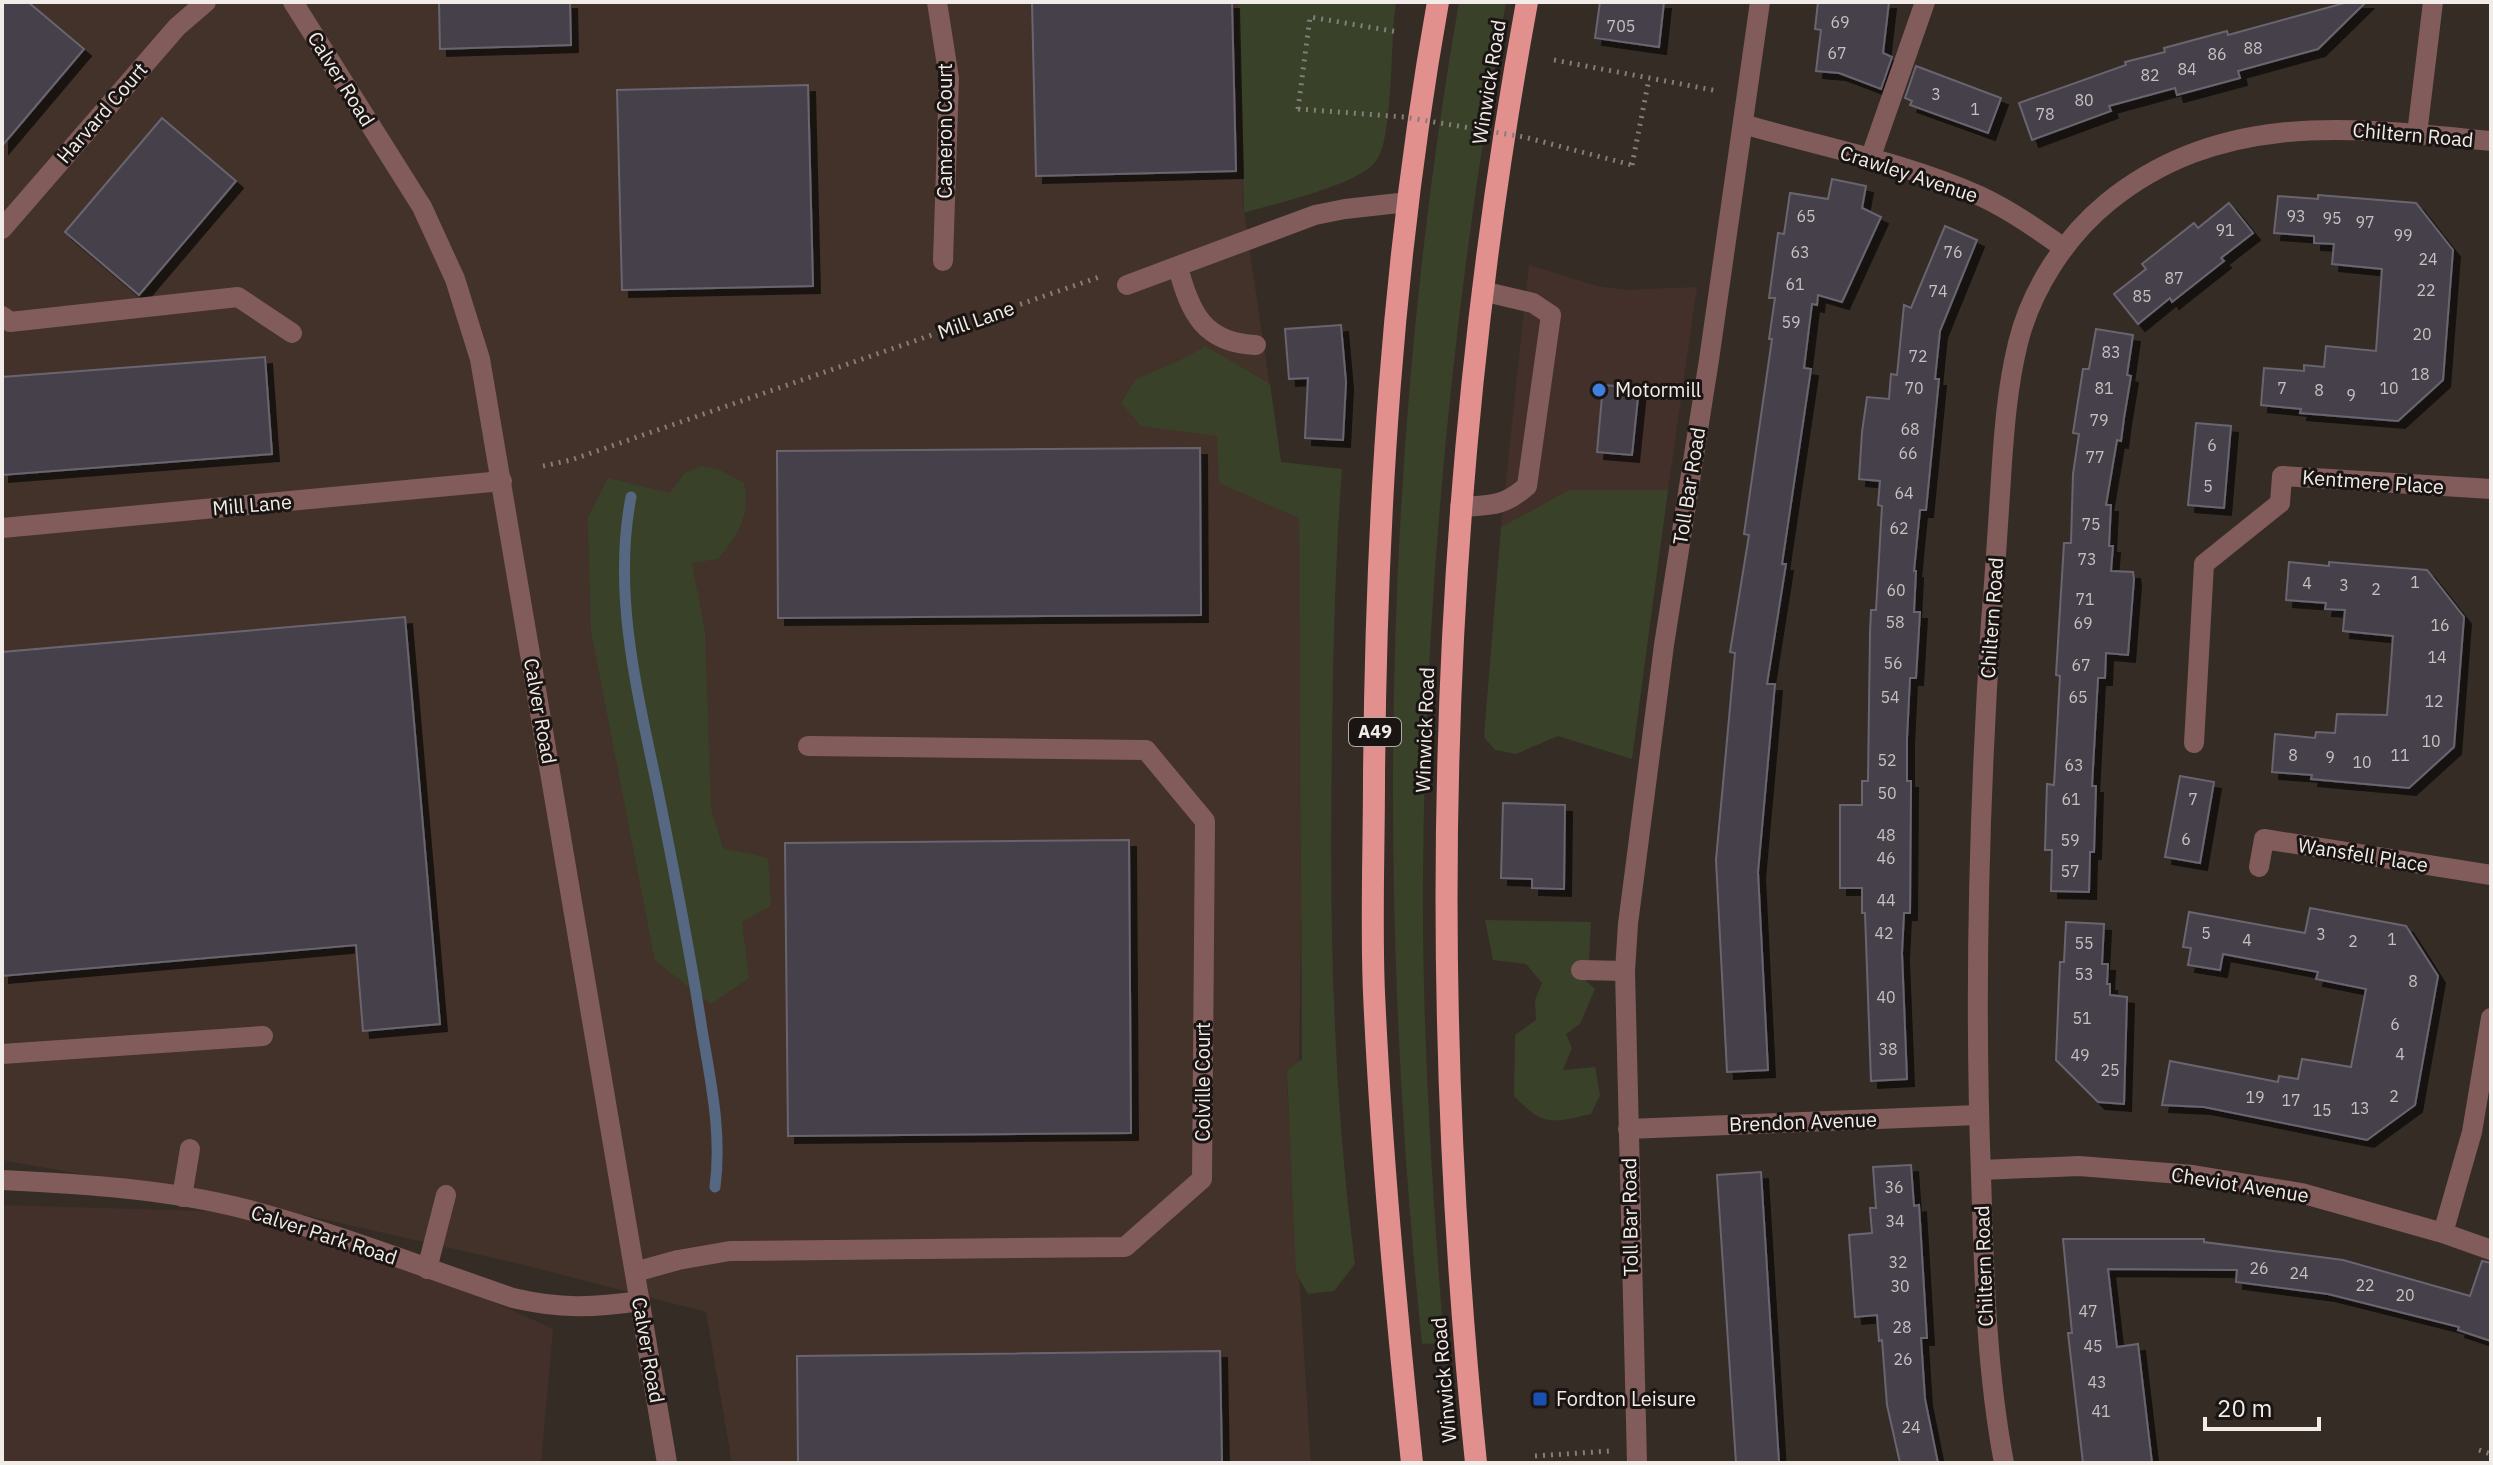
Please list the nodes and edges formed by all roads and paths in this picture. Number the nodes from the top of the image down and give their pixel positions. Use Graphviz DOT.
graph roads {
  1 [pos="206,2"];
  2 [pos="293,2"];
  3 [pos="937,2"];
  4 [pos="1438,2"];
  5 [pos="1527,2"];
  6 [pos="1760,2"];
  7 [pos="1925,2"];
  8 [pos="2433,2"];
  9 [pos="1398,32"];
  10 [pos="1554,60"];
  11 [pos="1649,79"];
  12 [pos="1747,97"];
  13 [pos="1743,124"];
  14 [pos="2417,134"];
  15 [pos="2491,141"];
  16 [pos="1870,159"];
  17 [pos="1408,202"];
  18 [pos="2,229"];
  19 [pos="2064,248"];
  20 [pos="943,261"];
  21 [pos="1178,267"];
  22 [pos="1127,285"];
  23 [pos="1482,291"];
  24 [pos="2,316"];
  25 [pos="292,333"];
  26 [pos="1256,345"];
  27 [pos="543,466"];
  28 [pos="502,481"];
  29 [pos="2491,489"];
  30 [pos="1460,507"];
  31 [pos="2,528"];
  32 [pos="2194,743"];
  33 [pos="808,746"];
  34 [pos="2259,867"];
  35 [pos="2491,875"];
  36 [pos="1581,970"];
  37 [pos="1625,971"];
  38 [pos="2491,1018"];
  39 [pos="263,1036"];
  40 [pos="2,1054"];
  41 [pos="1978,1115"];
  42 [pos="1628,1129"];
  43 [pos="190,1149"];
  44 [pos="1981,1170"];
  45 [pos="2,1180"];
  46 [pos="446,1195"];
  47 [pos="182,1197"];
  48 [pos="2443,1233"];
  49 [pos="2491,1250"];
  50 [pos="427,1269"];
  51 [pos="635,1272"];
  52 [pos="640,1301"];
  53 [pos="2479,1450"];
  54 [pos="2491,1454"];
  55 [pos="1535,1456"];
  56 [pos="1636,1456"];
  57 [pos="667,1463"];
  58 [pos="1412,1463"];
  59 [pos="1476,1463"];
  60 [pos="2004,1463"];
  1 -- 18 [label="street, Harvard Court"];
  2 -- 28 [label="street, Calver Road"];
  3 -- 20 [label="street, Cameron Court"];
  4 -- 17 [label="highway, Winwick Road / A49"];
  5 -- 23 [label="highway, Winwick Road"];
  6 -- 12 [label="street, Toll Bar Road"];
  7 -- 16 [label="street"];
  8 -- 14 [label="street"];
  9 -- 11 [label="path, bridge"];
  10 -- 11 [label="path"];
  11 -- 12 [label="path"];
  12 -- 13 [label="street, Toll Bar Road"];
  13 -- 16 [label="street, Crawley Avenue"];
  13 -- 37 [label="street, Toll Bar Road"];
  14 -- 15 [label="street, Chiltern Road"];
  14 -- 19 [label="street, Chiltern Road"];
  16 -- 19 [label="street, Crawley Avenue"];
  17 -- 21 [label="street"];
  17 -- 58 [label="highway, Winwick Road / A49"];
  19 -- 41 [label="street, Chiltern Road"];
  21 -- 22 [label="street"];
  21 -- 26 [label="street"];
  22 -- 27 [label="path, Mill Lane"];
  23 -- 30 [label="highway, Winwick Road"];
  23 -- 30 [label="street"];
  24 -- 25 [label="street"];
  28 -- 31 [label="street, Mill Lane"];
  28 -- 51 [label="street, Calver Road"];
  29 -- 32 [label="street, Kentmere Place"];
  30 -- 59 [label="highway, Winwick Road"];
  33 -- 51 [label="street, Colville Court"];
  34 -- 35 [label="street, Wansfell Place"];
  36 -- 37 [label="street"];
  37 -- 42 [label="street, Toll Bar Road"];
  38 -- 48 [label="street"];
  39 -- 40 [label="street"];
  41 -- 42 [label="street, Brendon Avenue"];
  41 -- 44 [label="street, Chiltern Road"];
  42 -- 56 [label="street, Toll Bar Road"];
  43 -- 47 [label="street"];
  44 -- 48 [label="street, Cheviot Avenue"];
  44 -- 60 [label="street, Chiltern Road"];
  45 -- 47 [label="street, Calver Park Road"];
  46 -- 50 [label="street"];
  47 -- 50 [label="street, Calver Park Road"];
  48 -- 49 [label="street, Cheviot Avenue"];
  50 -- 52 [label="street, Calver Park Road"];
  51 -- 52 [label="street, Calver Road"];
  52 -- 57 [label="street, Calver Road"];
  53 -- 54 [label="path"];
  55 -- 56 [label="path"];
}
